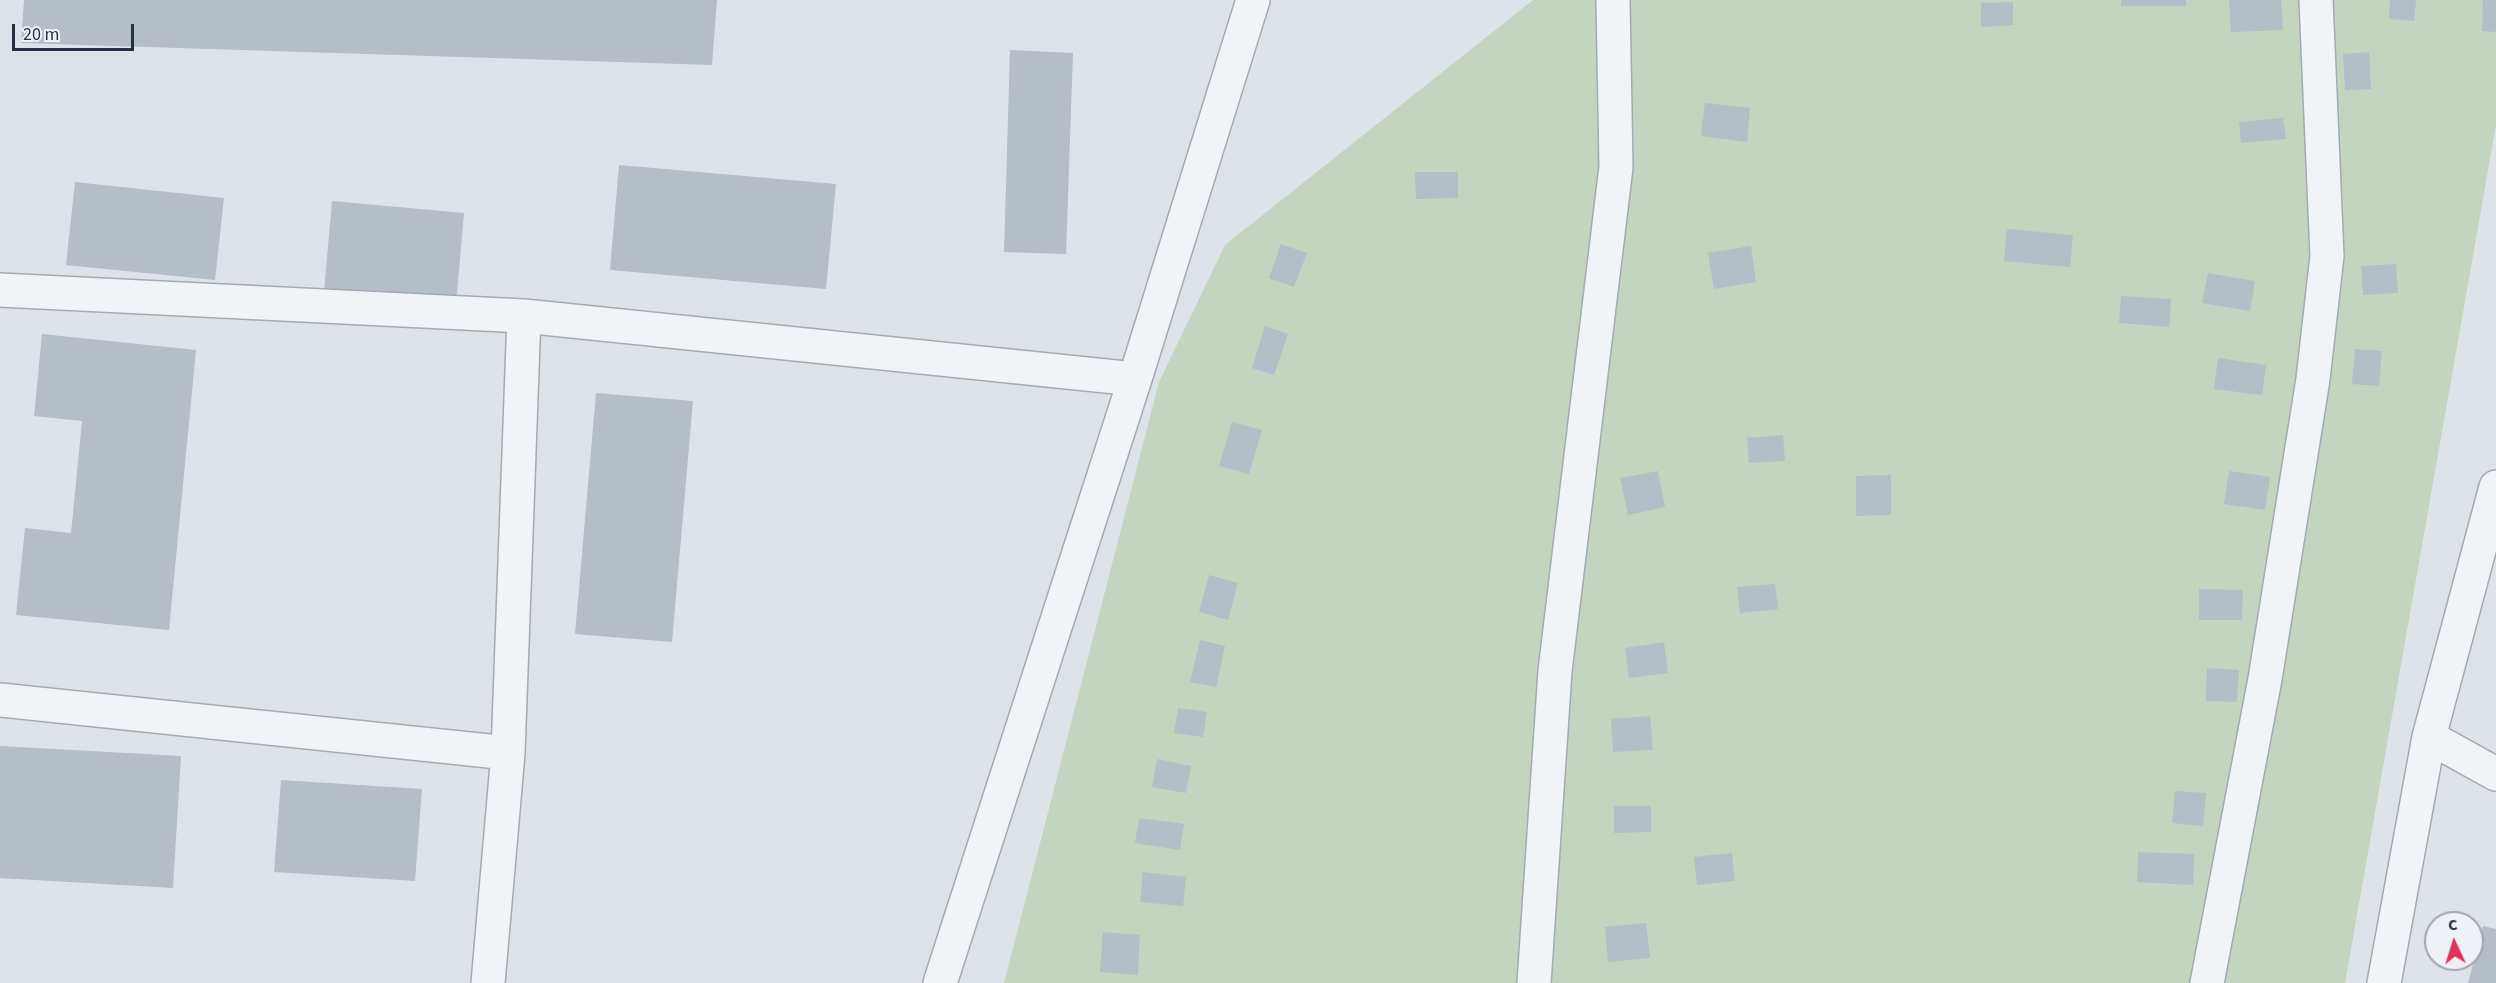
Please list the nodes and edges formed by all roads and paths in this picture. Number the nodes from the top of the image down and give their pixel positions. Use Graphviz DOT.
graph roads {
  1 [pos="1254,0"];
  2 [pos="1613,0"];
  3 [pos="2316,0"];
  4 [pos="0,290"];
  5 [pos="524,315"];
  6 [pos="1135,379"];
  7 [pos="2496,487"];
  8 [pos="0,700"];
  9 [pos="2430,737"];
  10 [pos="508,753"];
  11 [pos="2496,774"];
  12 [pos="488,983"];
  13 [pos="940,983"];
  14 [pos="1534,983"];
  15 [pos="2207,983"];
  16 [pos="2384,983"];
  1 -- 6 [label="lane"];
  2 -- 14 [label="lane"];
  3 -- 15 [label="lane"];
  4 -- 5 [label="lane"];
  5 -- 6 [label="lane"];
  5 -- 10 [label="lane"];
  6 -- 13 [label="lane"];
  7 -- 9 [label="lane"];
  8 -- 10 [label="lane"];
  9 -- 11 [label="lane"];
  9 -- 16 [label="lane"];
  10 -- 12 [label="lane"];
}
